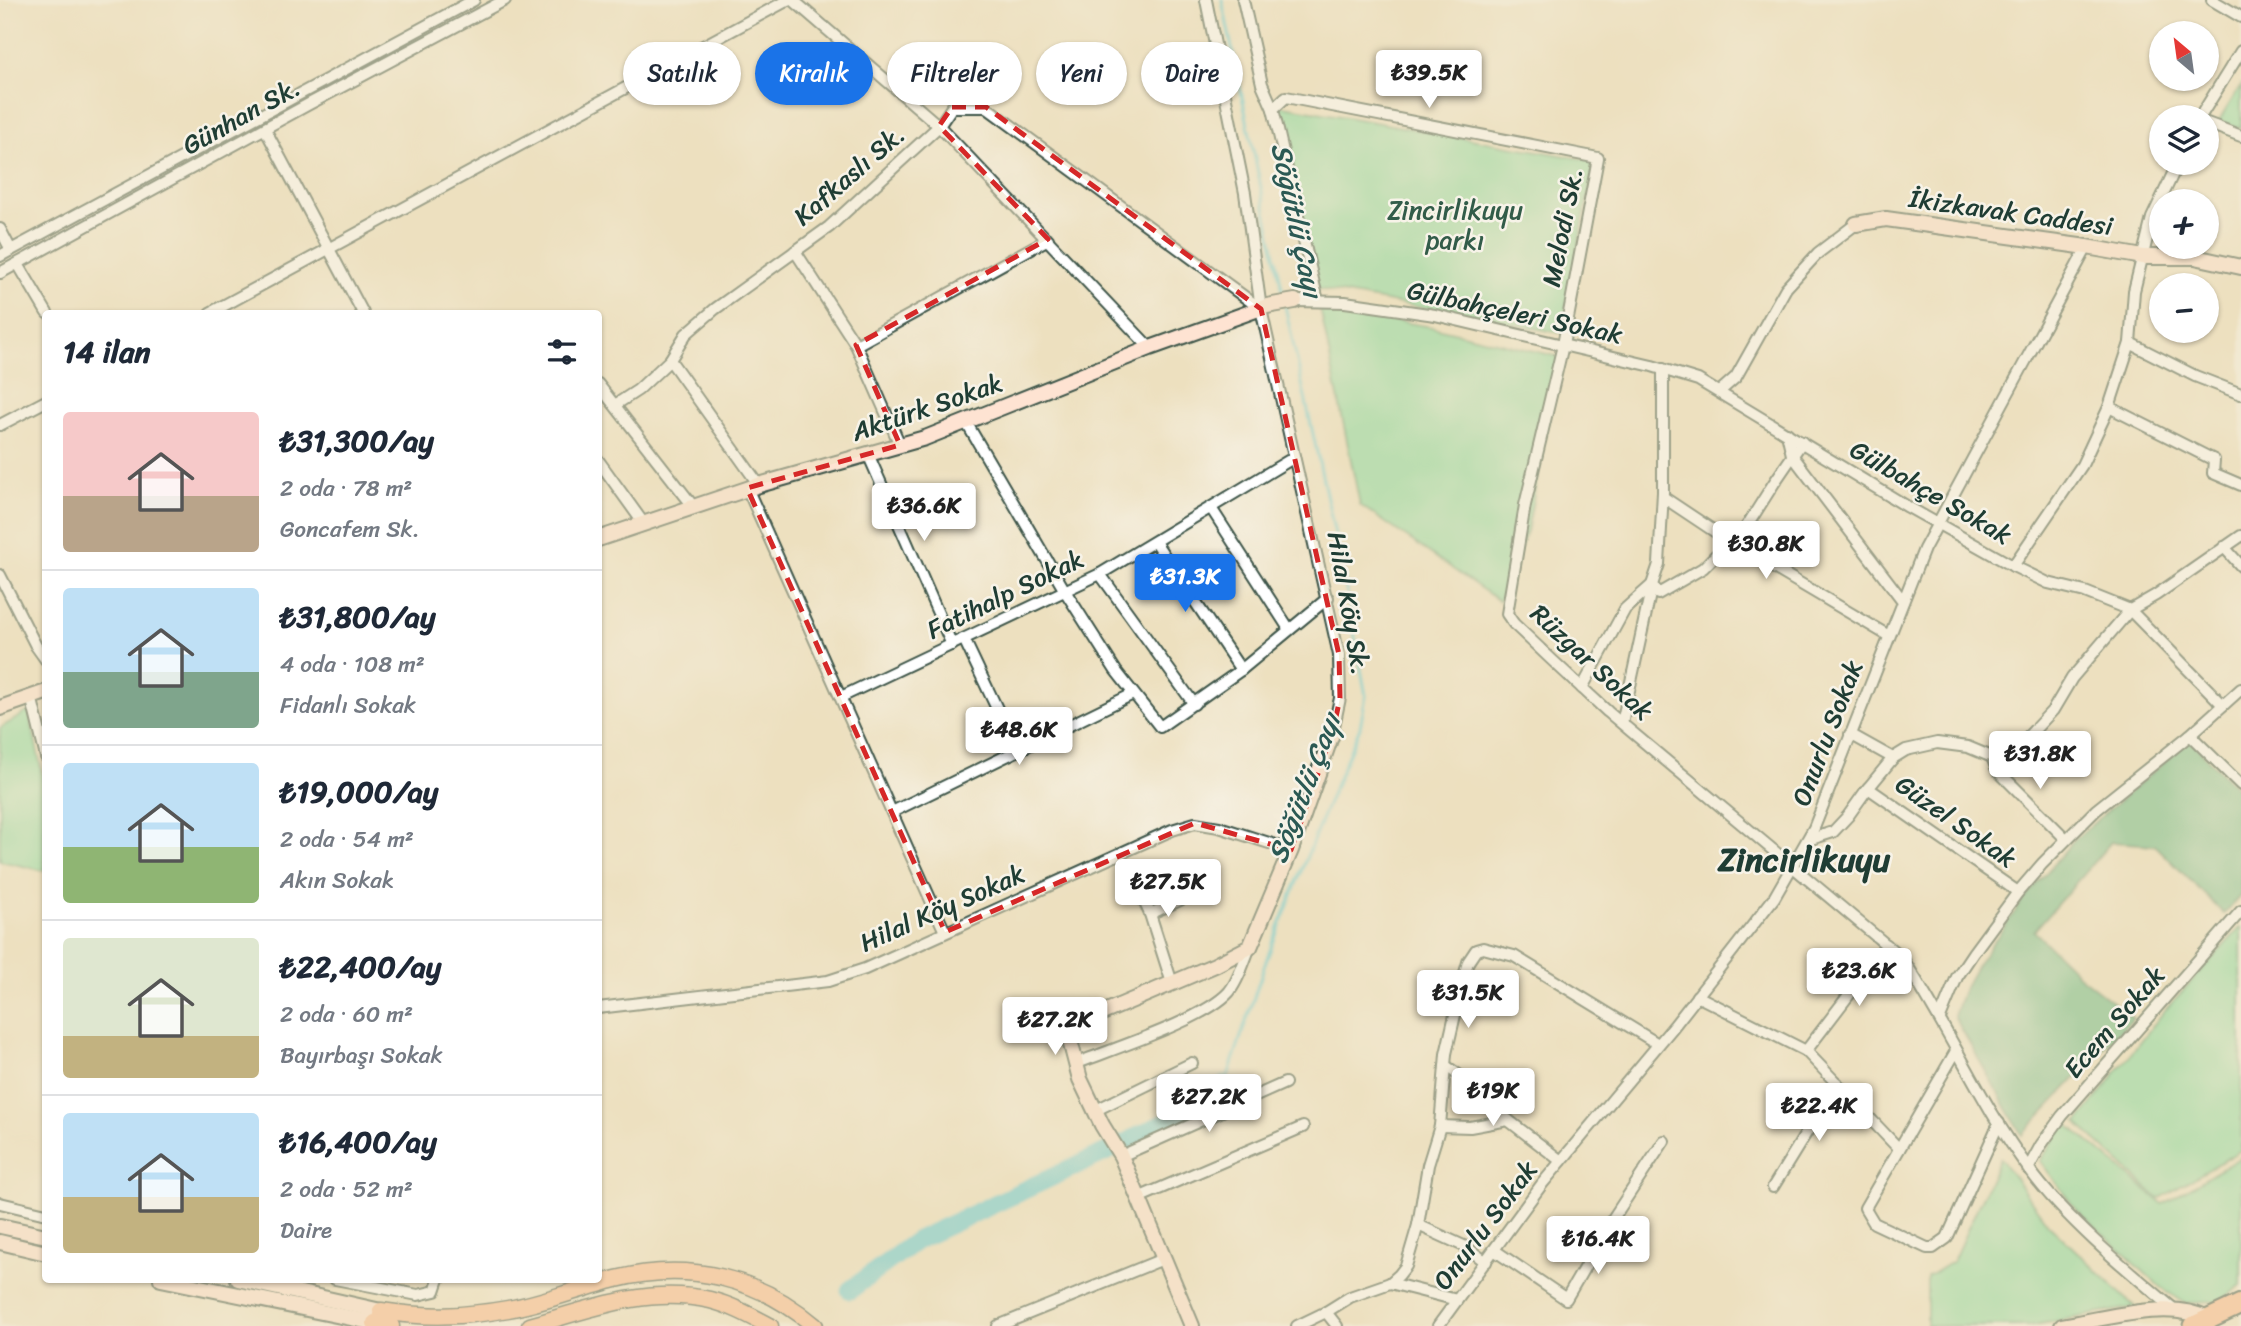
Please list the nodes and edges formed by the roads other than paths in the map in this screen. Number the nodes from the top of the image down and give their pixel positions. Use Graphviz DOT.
graph roads {
  1 [pos="474,0"];
  2 [pos="505,0"];
  3 [pos="788,0"];
  4 [pos="793,0"];
  5 [pos="1206,0"];
  6 [pos="1243,0"];
  7 [pos="2212,0"];
  8 [pos="2241,16"];
  9 [pos="2241,51"];
  10 [pos="2207,105"];
  11 [pos="1273,109"];
  12 [pos="939,126"];
  13 [pos="265,128"];
  14 [pos="2219,128"];
  15 [pos="2241,136"];
  16 [pos="2172,175"];
  17 [pos="1856,224"];
  18 [pos="0,229"];
  19 [pos="1048,239"];
  20 [pos="2087,247"];
  21 [pos="11,250"];
  22 [pos="328,250"];
  23 [pos="795,251"];
  24 [pos="0,256"];
  25 [pos="2143,257"];
  26 [pos="18,264"];
  27 [pos="2241,267"];
  28 [pos="0,273"];
  29 [pos="1295,302"];
  30 [pos="1318,302"];
  31 [pos="1264,308"];
  32 [pos="45,310"];
  33 [pos="216,310"];
  34 [pos="361,310"];
  35 [pos="2130,343"];
  36 [pos="856,345"];
  37 [pos="1563,345"];
  38 [pos="1150,348"];
  39 [pos="670,360"];
  40 [pos="1663,369"];
  41 [pos="602,389"];
  42 [pos="1719,392"];
  43 [pos="2241,394"];
  44 [pos="42,403"];
  45 [pos="615,405"];
  46 [pos="2109,407"];
  47 [pos="966,422"];
  48 [pos="0,425"];
  49 [pos="1787,433"];
  50 [pos="1802,442"];
  51 [pos="900,445"];
  52 [pos="868,454"];
  53 [pos="1792,455"];
  54 [pos="1293,458"];
  55 [pos="602,466"];
  56 [pos="2241,485"];
  57 [pos="753,486"];
  58 [pos="1663,497"];
  59 [pos="693,506"];
  60 [pos="1211,508"];
  61 [pos="1938,523"];
  62 [pos="644,524"];
  63 [pos="2241,536"];
  64 [pos="602,538"];
  65 [pos="1155,542"];
  66 [pos="1735,545"];
  67 [pos="2224,547"];
  68 [pos="2013,566"];
  69 [pos="2241,566"];
  70 [pos="1100,574"];
  71 [pos="0,575"];
  72 [pos="1652,585"];
  73 [pos="1065,591"];
  74 [pos="1328,598"];
  75 [pos="1903,601"];
  76 [pos="2130,610"];
  77 [pos="1289,629"];
  78 [pos="1889,636"];
  79 [pos="964,639"];
  80 [pos="952,645"];
  81 [pos="42,654"];
  82 [pos="1241,670"];
  83 [pos="1582,688"];
  84 [pos="2241,689"];
  85 [pos="38,694"];
  86 [pos="1133,694"];
  87 [pos="841,697"];
  88 [pos="1194,704"];
  89 [pos="2224,705"];
  90 [pos="0,708"];
  91 [pos="1622,723"];
  92 [pos="42,726"];
  93 [pos="1333,731"];
  94 [pos="1850,734"];
  95 [pos="2190,735"];
  96 [pos="1017,751"];
  97 [pos="1992,757"];
  98 [pos="1893,758"];
  99 [pos="2241,785"];
  100 [pos="1868,788"];
  101 [pos="892,812"];
  102 [pos="2066,839"];
  103 [pos="1808,840"];
  104 [pos="1290,850"];
  105 [pos="1793,866"];
  106 [pos="1130,870"];
  107 [pos="1206,888"];
  108 [pos="2018,892"];
  109 [pos="2241,911"];
  110 [pos="1150,915"];
  111 [pos="945,932"];
  112 [pos="1886,945"];
  113 [pos="1250,947"];
  114 [pos="1172,983"];
  115 [pos="1697,996"];
  116 [pos="602,1008"];
  117 [pos="1940,1018"];
  118 [pos="1658,1044"];
  119 [pos="1806,1051"];
  120 [pos="1956,1051"];
  121 [pos="1192,1063"];
  122 [pos="1075,1064"];
  123 [pos="1446,1066"];
  124 [pos="1285,1083"];
  125 [pos="1837,1083"];
  126 [pos="1094,1111"];
  127 [pos="1508,1121"];
  128 [pos="1999,1123"];
  129 [pos="1440,1126"];
  130 [pos="1303,1127"];
  131 [pos="1664,1141"];
  132 [pos="1899,1149"];
  133 [pos="1121,1156"];
  134 [pos="1561,1161"];
  135 [pos="2028,1169"];
  136 [pos="1773,1187"];
  137 [pos="1138,1198"];
  138 [pos="0,1203"];
  139 [pos="42,1213"];
  140 [pos="1418,1225"];
  141 [pos="0,1226"];
  142 [pos="42,1236"];
  143 [pos="0,1242"];
  144 [pos="1494,1250"];
  145 [pos="42,1252"];
  146 [pos="1163,1259"];
  147 [pos="1486,1262"];
  148 [pos="183,1283"];
  149 [pos="252,1283"];
  150 [pos="356,1283"];
  151 [pos="438,1283"];
  152 [pos="1390,1283"];
  153 [pos="1457,1300"];
  154 [pos="2241,1304"];
  155 [pos="2175,1310"];
  156 [pos="1326,1312"];
  157 [pos="382,1320"];
  158 [pos="2200,1323"];
  159 [pos="530,1326"];
  160 [pos="770,1326"];
  161 [pos="815,1326"];
  162 [pos="998,1326"];
  163 [pos="1192,1326"];
  164 [pos="1297,1326"];
  165 [pos="1337,1326"];
  166 [pos="1438,1326"];
  167 [pos="2062,1326"];
  1 -- 21 [label="street"];
  2 -- 13 [label="street, Günhan Sk."];
  3 -- 22 [label="street"];
  4 -- 12 [label="street"];
  5 -- 31 [label="street, Hilal Köy Sk."];
  6 -- 11 [label="street"];
  7 -- 8 [label="street"];
  9 -- 10 [label="street"];
  11 -- 30 [label="street"];
  11 -- 37 [label="street, Melodi Sk."];
  12 -- 19 [label="street"];
  12 -- 23 [label="street, Kafkaslı Sk."];
  12 -- 31 [label="street, Kafkaslı Sk."];
  13 -- 22 [label="street"];
  13 -- 26 [label="street, Günhan Sk."];
  14 -- 15 [label="street"];
  16 -- 25 [label="street"];
  17 -- 20 [label="street, İkizkavak Caddesi"];
  17 -- 42 [label="street"];
  18 -- 21 [label="street"];
  19 -- 36 [label="street"];
  19 -- 38 [label="street"];
  20 -- 25 [label="street, İkizkavak Caddesi"];
  20 -- 61 [label="street, Onurlu Sokak"];
  21 -- 24 [label="street"];
  22 -- 33 [label="street"];
  22 -- 34 [label="street"];
  23 -- 36 [label="street"];
  23 -- 39 [label="street, Kafkaslı Sk."];
  25 -- 27 [label="street, İkizkavak Caddesi"];
  25 -- 35 [label="street"];
  26 -- 28 [label="street, Günhan Sk."];
  26 -- 32 [label="street"];
  29 -- 30 [label="street, Gülbahçeleri Sokak"];
  29 -- 31 [label="street, Aktürk Sokak"];
  30 -- 37 [label="street, Gülbahçeleri Sokak"];
  31 -- 38 [label="street, Aktürk Sokak"];
  31 -- 54 [label="street, Hilal Köy Sk."];
  35 -- 43 [label="street"];
  35 -- 46 [label="street"];
  36 -- 51 [label="street"];
  37 -- 40 [label="street, Gülbahçeleri Sokak"];
  37 -- 83 [label="street, Rüzgar Sokak"];
  38 -- 47 [label="street, Aktürk Sokak"];
  39 -- 45 [label="street, Kafkaslı Sk."];
  39 -- 57 [label="street"];
  40 -- 42 [label="street, Gülbahçeleri Sokak"];
  40 -- 58 [label="street"];
  41 -- 45 [label="street"];
  42 -- 49 [label="street, Gülbahçe Sokak"];
  44 -- 48 [label="street"];
  45 -- 59 [label="street"];
  46 -- 56 [label="street"];
  46 -- 68 [label="street"];
  47 -- 51 [label="street, Aktürk Sokak"];
  47 -- 73 [label="street"];
  49 -- 50 [label="street, Gülbahçe Sokak"];
  49 -- 53 [label="street"];
  50 -- 53 [label="street"];
  50 -- 61 [label="street, Gülbahçe Sokak"];
  51 -- 52 [label="street, Aktürk Sokak"];
  52 -- 57 [label="street, Aktürk Sokak"];
  52 -- 80 [label="street"];
  53 -- 66 [label="street"];
  53 -- 75 [label="street"];
  54 -- 60 [label="street, Fatihalp Sokak"];
  54 -- 74 [label="street, Hilal Köy Sk."];
  55 -- 62 [label="street"];
  57 -- 59 [label="street, Aktürk Sokak"];
  57 -- 87 [label="street"];
  58 -- 66 [label="street"];
  58 -- 72 [label="street"];
  59 -- 62 [label="street, Aktürk Sokak"];
  60 -- 65 [label="street, Fatihalp Sokak"];
  60 -- 77 [label="street"];
  61 -- 68 [label="street, Gülbahçe Sokak"];
  61 -- 75 [label="street, Onurlu Sokak"];
  62 -- 64 [label="street, Aktürk Sokak"];
  63 -- 67 [label="street"];
  65 -- 70 [label="street, Fatihalp Sokak"];
  65 -- 82 [label="street"];
  66 -- 72 [label="street"];
  66 -- 78 [label="street"];
  67 -- 69 [label="street"];
  67 -- 76 [label="street"];
  68 -- 76 [label="street, Gülbahçe Sokak"];
  70 -- 73 [label="street, Fatihalp Sokak"];
  70 -- 88 [label="street"];
  71 -- 81 [label="street"];
  72 -- 83 [label="street"];
  72 -- 91 [label="street"];
  73 -- 79 [label="street, Fatihalp Sokak"];
  73 -- 86 [label="street"];
  74 -- 77 [label="street"];
  74 -- 93 [label="street, Hilal Köy Sk."];
  75 -- 78 [label="street, Onurlu Sokak"];
  76 -- 89 [label="street"];
  76 -- 97 [label="street"];
  77 -- 82 [label="street"];
  78 -- 94 [label="street, Onurlu Sokak"];
  79 -- 80 [label="street, Fatihalp Sokak"];
  79 -- 96 [label="street"];
  80 -- 87 [label="street, Fatihalp Sokak"];
  82 -- 88 [label="street"];
  83 -- 91 [label="street, Rüzgar Sokak"];
  84 -- 89 [label="street"];
  85 -- 90 [label="street"];
  85 -- 92 [label="street"];
  86 -- 88 [label="street"];
  86 -- 96 [label="street"];
  87 -- 101 [label="street"];
  89 -- 95 [label="street"];
  91 -- 105 [label="street, Rüzgar Sokak"];
  93 -- 104 [label="street, Hilal Köy Sk."];
  94 -- 98 [label="street"];
  94 -- 103 [label="street, Onurlu Sokak"];
  95 -- 99 [label="street"];
  95 -- 102 [label="street"];
  96 -- 101 [label="street"];
  97 -- 98 [label="street"];
  97 -- 102 [label="street"];
  98 -- 100 [label="street"];
  100 -- 103 [label="street"];
  100 -- 108 [label="street, Güzel Sokak"];
  101 -- 111 [label="street"];
  102 -- 108 [label="street"];
  103 -- 105 [label="street, Onurlu Sokak"];
  104 -- 111 [label="street, Hilal Köy Sokak"];
  104 -- 113 [label="street, Hilal Köy Sk."];
  105 -- 112 [label="street, Rüzgar Sokak"];
  105 -- 115 [label="street, Onurlu Sokak"];
  106 -- 110 [label="street"];
  107 -- 110 [label="street"];
  108 -- 117 [label="street"];
  109 -- 135 [label="street, Ecem Sokak"];
  110 -- 114 [label="street"];
  111 -- 116 [label="street, Hilal Köy Sokak"];
  112 -- 117 [label="street, Rüzgar Sokak"];
  112 -- 119 [label="street"];
  113 -- 114 [label="street"];
  113 -- 122 [label="street"];
  114 -- 122 [label="street"];
  115 -- 118 [label="street, Onurlu Sokak"];
  115 -- 119 [label="street"];
  117 -- 120 [label="street, Rüzgar Sokak"];
  118 -- 123 [label="street"];
  118 -- 134 [label="street, Onurlu Sokak"];
  119 -- 125 [label="street"];
  120 -- 128 [label="street, Rüzgar Sokak"];
  120 -- 132 [label="street"];
  121 -- 126 [label="street"];
  122 -- 126 [label="street"];
  123 -- 127 [label="street"];
  123 -- 129 [label="street"];
  124 -- 133 [label="street"];
  125 -- 132 [label="street"];
  125 -- 136 [label="street"];
  126 -- 133 [label="street"];
  127 -- 129 [label="street"];
  127 -- 134 [label="street"];
  128 -- 132 [label="street"];
  128 -- 135 [label="street, Rüzgar Sokak"];
  129 -- 140 [label="street"];
  130 -- 137 [label="street"];
  131 -- 144 [label="street"];
  133 -- 137 [label="street"];
  134 -- 144 [label="street, Onurlu Sokak"];
  135 -- 155 [label="street, Rüzgar Sokak"];
  137 -- 146 [label="street"];
  138 -- 139 [label="street"];
  140 -- 147 [label="street"];
  140 -- 152 [label="street"];
  141 -- 142 [label="street"];
  143 -- 145 [label="street"];
  144 -- 147 [label="street, Onurlu Sokak"];
  146 -- 162 [label="street"];
  146 -- 163 [label="street"];
  147 -- 153 [label="street, Onurlu Sokak"];
  148 -- 157 [label="street"];
  149 -- 157 [label="street"];
  150 -- 151 [label="street"];
  152 -- 153 [label="street"];
  152 -- 156 [label="street"];
  153 -- 166 [label="street, Onurlu Sokak"];
  154 -- 158 [label="highway"];
  155 -- 158 [label="street"];
  155 -- 167 [label="street"];
  156 -- 164 [label="street"];
  156 -- 165 [label="street"];
  157 -- 161 [label="main road"];
  159 -- 160 [label="main road"];
}
